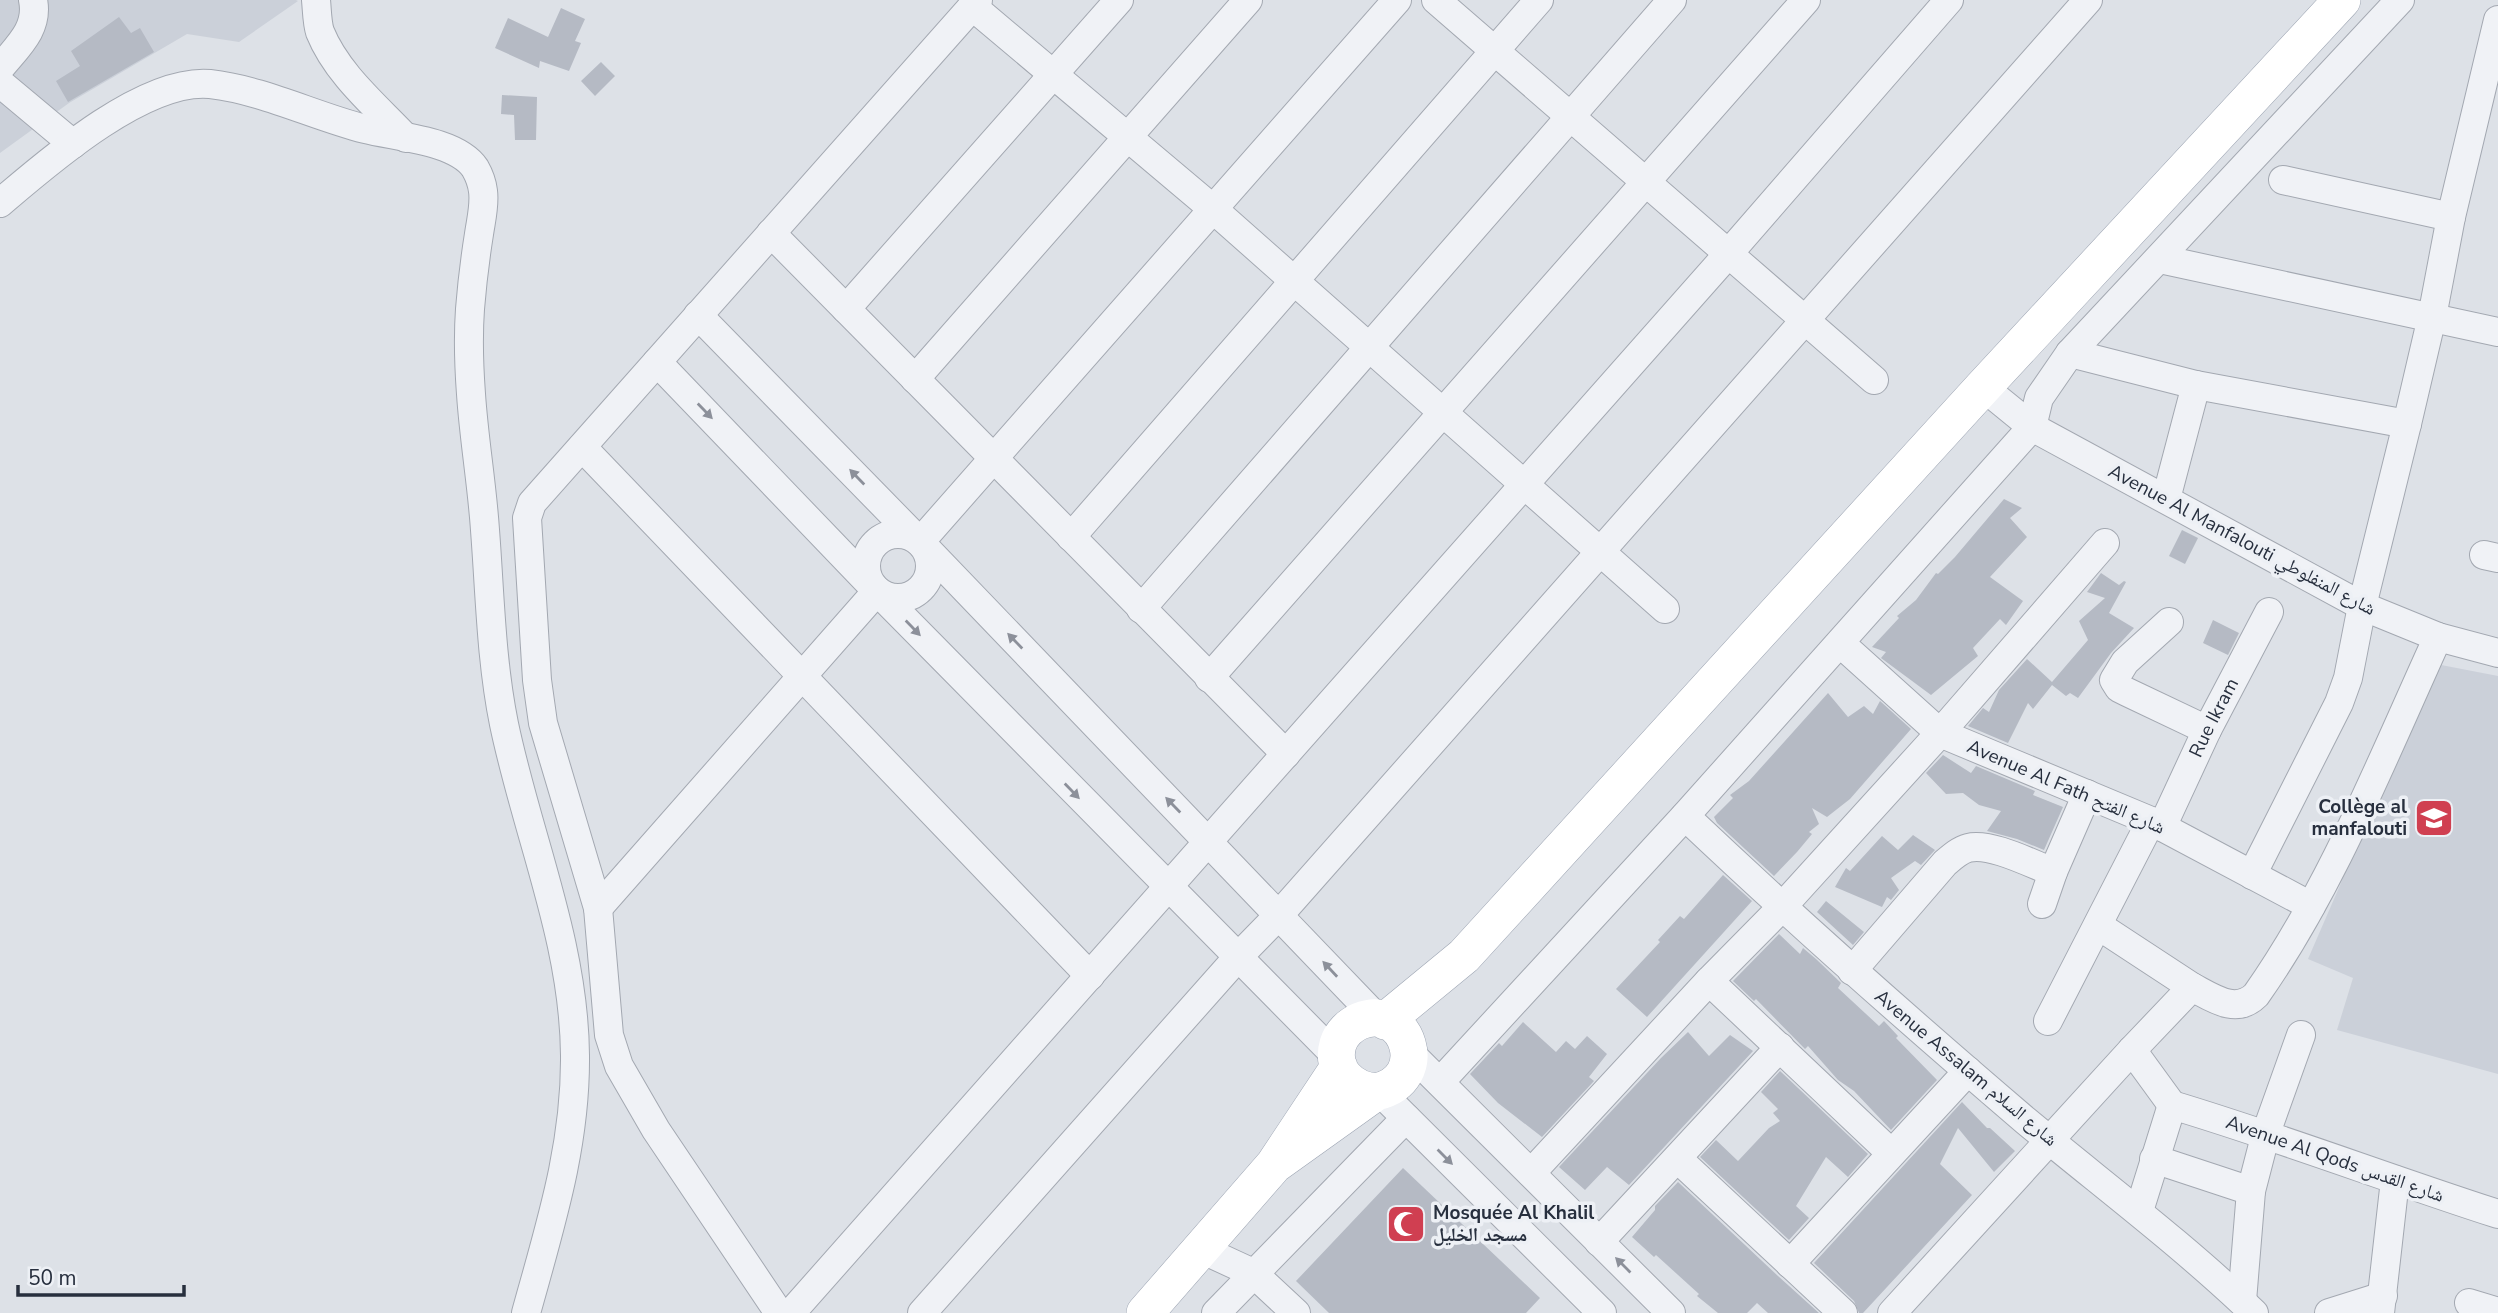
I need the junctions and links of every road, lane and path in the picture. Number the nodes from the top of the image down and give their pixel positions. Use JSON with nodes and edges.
{"nodes":[{"id":1,"x":33,"y":0,"type":"edge"},
{"id":2,"x":316,"y":0,"type":"edge"},
{"id":3,"x":1119,"y":0,"type":"edge"},
{"id":4,"x":1248,"y":0,"type":"edge"},
{"id":5,"x":1397,"y":0,"type":"edge"},
{"id":6,"x":1436,"y":0,"type":"edge"},
{"id":7,"x":1539,"y":0,"type":"edge"},
{"id":8,"x":1672,"y":0,"type":"edge"},
{"id":9,"x":1806,"y":0,"type":"edge"},
{"id":10,"x":1949,"y":0,"type":"edge"},
{"id":11,"x":2088,"y":0,"type":"edge"},
{"id":12,"x":2342,"y":0,"type":"edge"},
{"id":13,"x":2400,"y":0,"type":"edge"},
{"id":14,"x":975,"y":3,"type":"edge"},
{"id":15,"x":2498,"y":20,"type":"edge"},
{"id":16,"x":1495,"y":51,"type":"junction"},
{"id":17,"x":0,"y":68,"type":"edge"},
{"id":18,"x":1053,"y":74,"type":"junction"},
{"id":19,"x":0,"y":83,"type":"edge"},
{"id":20,"x":1570,"y":116,"type":"junction"},
{"id":21,"x":1128,"y":137,"type":"junction"},
{"id":22,"x":406,"y":138,"type":"junction"},
{"id":23,"x":73,"y":144,"type":"junction"},
{"id":24,"x":2283,"y":180,"type":"dead end"},
{"id":25,"x":1646,"y":181,"type":"junction"},
{"id":26,"x":0,"y":203,"type":"edge"},
{"id":27,"x":1213,"y":209,"type":"junction"},
{"id":28,"x":2451,"y":217,"type":"junction"},
{"id":29,"x":771,"y":233,"type":"junction"},
{"id":30,"x":1729,"y":253,"type":"junction"},
{"id":31,"x":2160,"y":259,"type":"junction"},
{"id":32,"x":1294,"y":282,"type":"junction"},
{"id":33,"x":846,"y":309,"type":"junction"},
{"id":34,"x":698,"y":315,"type":"junction"},
{"id":35,"x":2432,"y":317,"type":"junction"},
{"id":36,"x":1805,"y":319,"type":"junction"},
{"id":37,"x":2498,"y":332,"type":"edge"},
{"id":38,"x":1368,"y":348,"type":"junction"},
{"id":39,"x":2070,"y":353,"type":"junction"},
{"id":40,"x":657,"y":362,"type":"junction"},
{"id":41,"x":915,"y":379,"type":"junction"},
{"id":42,"x":1874,"y":380,"type":"dead end"},
{"id":43,"x":2196,"y":385,"type":"junction"},
{"id":44,"x":1983,"y":387,"type":"junction"},
{"id":45,"x":1442,"y":413,"type":"junction"},
{"id":46,"x":2407,"y":424,"type":"junction"},
{"id":47,"x":2032,"y":427,"type":"junction"},
{"id":48,"x":582,"y":447,"type":"junction"},
{"id":49,"x":993,"y":459,"type":"junction"},
{"id":50,"x":1524,"y":486,"type":"junction"},
{"id":51,"x":2165,"y":499,"type":"junction"},
{"id":52,"x":1071,"y":537,"type":"junction"},
{"id":53,"x":920,"y":542,"type":"junction"},
{"id":54,"x":2105,"y":543,"type":"dead end"},
{"id":55,"x":1599,"y":550,"type":"junction"},
{"id":56,"x":877,"y":591,"type":"junction"},
{"id":57,"x":2362,"y":606,"type":"junction"},
{"id":58,"x":1141,"y":609,"type":"junction"},
{"id":59,"x":1665,"y":609,"type":"dead end"},
{"id":60,"x":2269,"y":612,"type":"dead end"},
{"id":61,"x":2169,"y":622,"type":"dead end"},
{"id":62,"x":2438,"y":637,"type":"junction"},
{"id":63,"x":1840,"y":643,"type":"junction"},
{"id":64,"x":2498,"y":653,"type":"edge"},
{"id":65,"x":802,"y":676,"type":"junction"},
{"id":66,"x":1209,"y":678,"type":"junction"},
{"id":67,"x":2207,"y":730,"type":"junction"},
{"id":68,"x":1940,"y":733,"type":"junction"},
{"id":69,"x":1286,"y":754,"type":"junction"},
{"id":70,"x":2087,"y":794,"type":"junction"},
{"id":71,"x":1685,"y":816,"type":"junction"},
{"id":72,"x":2156,"y":824,"type":"junction"},
{"id":73,"x":1209,"y":842,"type":"junction"},
{"id":74,"x":2053,"y":872,"type":"junction"},
{"id":75,"x":2252,"y":875,"type":"junction"},
{"id":76,"x":1168,"y":888,"type":"junction"},
{"id":77,"x":2042,"y":904,"type":"dead end"},
{"id":78,"x":2311,"y":906,"type":"junction"},
{"id":79,"x":1782,"y":907,"type":"junction"},
{"id":80,"x":598,"y":908,"type":"junction"},
{"id":81,"x":1279,"y":915,"type":"junction"},
{"id":82,"x":2099,"y":926,"type":"junction"},
{"id":83,"x":1238,"y":957,"type":"junction"},
{"id":84,"x":1852,"y":971,"type":"junction"},
{"id":85,"x":1090,"y":976,"type":"junction"},
{"id":86,"x":1709,"y":981,"type":"junction"},
{"id":87,"x":2192,"y":987,"type":"junction"},
{"id":88,"x":2048,"y":1021,"type":"dead end"},
{"id":89,"x":1395,"y":1035,"type":"junction"},
{"id":90,"x":2301,"y":1035,"type":"dead end"},
{"id":91,"x":1780,"y":1047,"type":"junction"},
{"id":92,"x":2132,"y":1050,"type":"junction"},
{"id":93,"x":1338,"y":1062,"type":"junction"},
{"id":94,"x":1968,"y":1071,"type":"junction"},
{"id":95,"x":1440,"y":1082,"type":"junction"},
{"id":96,"x":1377,"y":1091,"type":"junction"},
{"id":97,"x":2172,"y":1105,"type":"junction"},
{"id":98,"x":1406,"y":1118,"type":"junction"},
{"id":99,"x":2266,"y":1133,"type":"junction"},
{"id":100,"x":2051,"y":1141,"type":"junction"},
{"id":101,"x":1891,"y":1153,"type":"junction"},
{"id":102,"x":1678,"y":1159,"type":"junction"},
{"id":103,"x":2154,"y":1159,"type":"junction"},
{"id":104,"x":1274,"y":1165,"type":"junction"},
{"id":105,"x":1531,"y":1173,"type":"junction"},
{"id":106,"x":2395,"y":1180,"type":"junction"},
{"id":107,"x":2251,"y":1191,"type":"junction"},
{"id":108,"x":2139,"y":1211,"type":"junction"},
{"id":109,"x":2498,"y":1214,"type":"edge"},
{"id":110,"x":1599,"y":1242,"type":"junction"},
{"id":111,"x":1201,"y":1249,"type":"junction"},
{"id":112,"x":1790,"y":1264,"type":"junction"},
{"id":113,"x":1253,"y":1273,"type":"junction"},
{"id":114,"x":2469,"y":1303,"type":"dead end"},
{"id":115,"x":2381,"y":1304,"type":"edge"},
{"id":116,"x":1909,"y":1307,"type":"edge"},
{"id":117,"x":2248,"y":1307,"type":"edge"},
{"id":118,"x":2498,"y":1311,"type":"edge"},
{"id":119,"x":526,"y":1313,"type":"edge"},
{"id":120,"x":779,"y":1313,"type":"edge"},
{"id":121,"x":791,"y":1313,"type":"edge"},
{"id":122,"x":922,"y":1313,"type":"edge"},
{"id":123,"x":1145,"y":1313,"type":"edge"},
{"id":124,"x":1216,"y":1313,"type":"edge"},
{"id":125,"x":1296,"y":1313,"type":"edge"},
{"id":126,"x":1602,"y":1313,"type":"edge"},
{"id":127,"x":1671,"y":1313,"type":"edge"},
{"id":128,"x":1843,"y":1313,"type":"edge"},
{"id":129,"x":2329,"y":1313,"type":"edge"}],
"edges":[{"from":1,"to":17,"type":"street"},
{"from":2,"to":22,"type":"street"},
{"from":3,"to":18,"type":"street"},
{"from":4,"to":21,"type":"street"},
{"from":5,"to":27,"type":"street"},
{"from":6,"to":16,"type":"street"},
{"from":7,"to":16,"type":"street"},
{"from":8,"to":20,"type":"street"},
{"from":9,"to":25,"type":"street"},
{"from":10,"to":30,"type":"street"},
{"from":11,"to":36,"type":"street"},
{"from":12,"to":44,"type":"main road"},
{"from":13,"to":31,"type":"street"},
{"from":14,"to":18,"type":"street"},
{"from":14,"to":29,"type":"street"},
{"from":15,"to":28,"type":"street"},
{"from":16,"to":20,"type":"street"},
{"from":16,"to":32,"type":"street"},
{"from":18,"to":21,"type":"street"},
{"from":18,"to":33,"type":"street"},
{"from":19,"to":23,"type":"street"},
{"from":20,"to":25,"type":"street"},
{"from":20,"to":38,"type":"street"},
{"from":21,"to":27,"type":"street"},
{"from":21,"to":41,"type":"street"},
{"from":22,"to":23,"type":"street"},
{"from":22,"to":119,"type":"street"},
{"from":23,"to":26,"type":"street"},
{"from":24,"to":28,"type":"street"},
{"from":25,"to":30,"type":"street"},
{"from":25,"to":45,"type":"street"},
{"from":27,"to":32,"type":"street"},
{"from":27,"to":49,"type":"street"},
{"from":28,"to":35,"type":"street"},
{"from":29,"to":33,"type":"street"},
{"from":29,"to":34,"type":"street"},
{"from":30,"to":36,"type":"street"},
{"from":30,"to":50,"type":"street"},
{"from":31,"to":35,"type":"street"},
{"from":31,"to":39,"type":"street"},
{"from":32,"to":38,"type":"street"},
{"from":32,"to":52,"type":"street"},
{"from":33,"to":41,"type":"street"},
{"from":34,"to":40,"type":"street"},
{"from":53,"to":34,"type":"street","one_way":true},
{"from":35,"to":37,"type":"street"},
{"from":35,"to":46,"type":"street"},
{"from":36,"to":42,"type":"street"},
{"from":36,"to":55,"type":"street"},
{"from":38,"to":45,"type":"street"},
{"from":38,"to":58,"type":"street"},
{"from":39,"to":43,"type":"street"},
{"from":39,"to":47,"type":"street"},
{"from":40,"to":48,"type":"street"},
{"from":40,"to":56,"type":"street","one_way":true},
{"from":41,"to":49,"type":"street"},
{"from":43,"to":46,"type":"street"},
{"from":43,"to":51,"type":"street"},
{"from":44,"to":47,"type":"street","name":"Avenue Al Manfalouti شارع المنفلوطي"},
{"from":44,"to":89,"type":"main road"},
{"from":45,"to":50,"type":"street"},
{"from":45,"to":66,"type":"street"},
{"from":46,"to":57,"type":"street"},
{"from":47,"to":51,"type":"street","name":"Avenue Al Manfalouti شارع المنفلوطي"},
{"from":47,"to":63,"type":"street"},
{"from":48,"to":65,"type":"street"},
{"from":48,"to":80,"type":"street"},
{"from":49,"to":52,"type":"street"},
{"from":49,"to":53,"type":"street"},
{"from":50,"to":55,"type":"street"},
{"from":50,"to":69,"type":"street"},
{"from":51,"to":57,"type":"street","name":"Avenue Al Manfalouti شارع المنفلوطي"},
{"from":52,"to":58,"type":"street"},
{"from":53,"to":56,"type":"street"},
{"from":53,"to":56,"type":"street"},
{"from":73,"to":53,"type":"street","one_way":true},
{"from":54,"to":68,"type":"street"},
{"from":55,"to":59,"type":"street"},
{"from":55,"to":81,"type":"street"},
{"from":56,"to":65,"type":"street"},
{"from":56,"to":76,"type":"street","one_way":true},
{"from":57,"to":62,"type":"street","name":"Avenue Al Manfalouti شارع المنفلوطي"},
{"from":57,"to":75,"type":"street"},
{"from":58,"to":66,"type":"street"},
{"from":60,"to":67,"type":"street","name":"Rue Ikram"},
{"from":61,"to":67,"type":"street"},
{"from":62,"to":64,"type":"street","name":"Avenue Al Manfalouti شارع المنفلوطي"},
{"from":62,"to":78,"type":"street"},
{"from":63,"to":68,"type":"street","name":"Avenue Al Fath شارع الفتح"},
{"from":63,"to":71,"type":"street"},
{"from":65,"to":80,"type":"street"},
{"from":65,"to":85,"type":"street"},
{"from":66,"to":69,"type":"street"},
{"from":67,"to":72,"type":"street","name":"Rue Ikram"},
{"from":68,"to":70,"type":"street","name":"Avenue Al Fath شارع الفتح"},
{"from":68,"to":79,"type":"street"},
{"from":69,"to":73,"type":"street"},
{"from":70,"to":72,"type":"street","name":"Avenue Al Fath شارع الفتح"},
{"from":70,"to":74,"type":"street"},
{"from":71,"to":79,"type":"street","name":"Avenue Assalam شارع السلام"},
{"from":71,"to":95,"type":"street"},
{"from":72,"to":75,"type":"street","name":"Avenue Al Fath شارع الفتح"},
{"from":72,"to":82,"type":"street","name":"Rue Ikram"},
{"from":73,"to":76,"type":"street"},
{"from":73,"to":81,"type":"street"},
{"from":74,"to":77,"type":"street"},
{"from":74,"to":84,"type":"street"},
{"from":75,"to":78,"type":"street","name":"Avenue Al Fath شارع الفتح"},
{"from":76,"to":83,"type":"street"},
{"from":76,"to":85,"type":"street"},
{"from":78,"to":87,"type":"street"},
{"from":79,"to":84,"type":"street","name":"Avenue Assalam شارع السلام"},
{"from":79,"to":86,"type":"street"},
{"from":80,"to":120,"type":"street"},
{"from":81,"to":83,"type":"street"},
{"from":89,"to":81,"type":"street","one_way":true},
{"from":82,"to":87,"type":"street"},
{"from":82,"to":88,"type":"street","name":"Rue Ikram"},
{"from":83,"to":93,"type":"street"},
{"from":83,"to":122,"type":"street"},
{"from":84,"to":94,"type":"street","name":"Avenue Assalam شارع السلام"},
{"from":85,"to":121,"type":"street"},
{"from":86,"to":91,"type":"street"},
{"from":86,"to":105,"type":"street"},
{"from":87,"to":92,"type":"street"},
{"from":89,"to":93,"type":"main road"},
{"from":89,"to":95,"type":"street"},
{"from":89,"to":96,"type":"main road"},
{"from":90,"to":99,"type":"street"},
{"from":91,"to":101,"type":"street"},
{"from":91,"to":102,"type":"street"},
{"from":92,"to":97,"type":"street"},
{"from":92,"to":100,"type":"street"},
{"from":93,"to":96,"type":"main road"},
{"from":93,"to":104,"type":"main road"},
{"from":94,"to":100,"type":"street","name":"Avenue Assalam شارع السلام"},
{"from":94,"to":101,"type":"street"},
{"from":95,"to":105,"type":"street"},
{"from":96,"to":98,"type":"street"},
{"from":96,"to":104,"type":"main road"},
{"from":97,"to":99,"type":"street","name":"Avenue Al Qods شارع القدس"},
{"from":97,"to":103,"type":"street"},
{"from":98,"to":113,"type":"street"},
{"from":98,"to":126,"type":"street","one_way":true},
{"from":99,"to":106,"type":"street","name":"Avenue Al Qods شارع القدس"},
{"from":99,"to":107,"type":"street"},
{"from":100,"to":108,"type":"street","name":"Avenue Assalam شارع السلام"},
{"from":100,"to":116,"type":"street"},
{"from":101,"to":112,"type":"street"},
{"from":102,"to":110,"type":"street"},
{"from":102,"to":112,"type":"street"},
{"from":103,"to":107,"type":"street"},
{"from":103,"to":108,"type":"street"},
{"from":104,"to":111,"type":"main road"},
{"from":105,"to":110,"type":"street"},
{"from":106,"to":109,"type":"street","name":"Avenue Al Qods شارع القدس"},
{"from":106,"to":115,"type":"street"},
{"from":107,"to":117,"type":"street"},
{"from":108,"to":117,"type":"street","name":"Avenue Assalam شارع السلام"},
{"from":127,"to":110,"type":"street","one_way":true},
{"from":111,"to":113,"type":"street"},
{"from":111,"to":123,"type":"main road"},
{"from":112,"to":128,"type":"street"},
{"from":113,"to":124,"type":"street"},
{"from":113,"to":125,"type":"street"},
{"from":114,"to":118,"type":"street"},
{"from":115,"to":129,"type":"street"}]}
